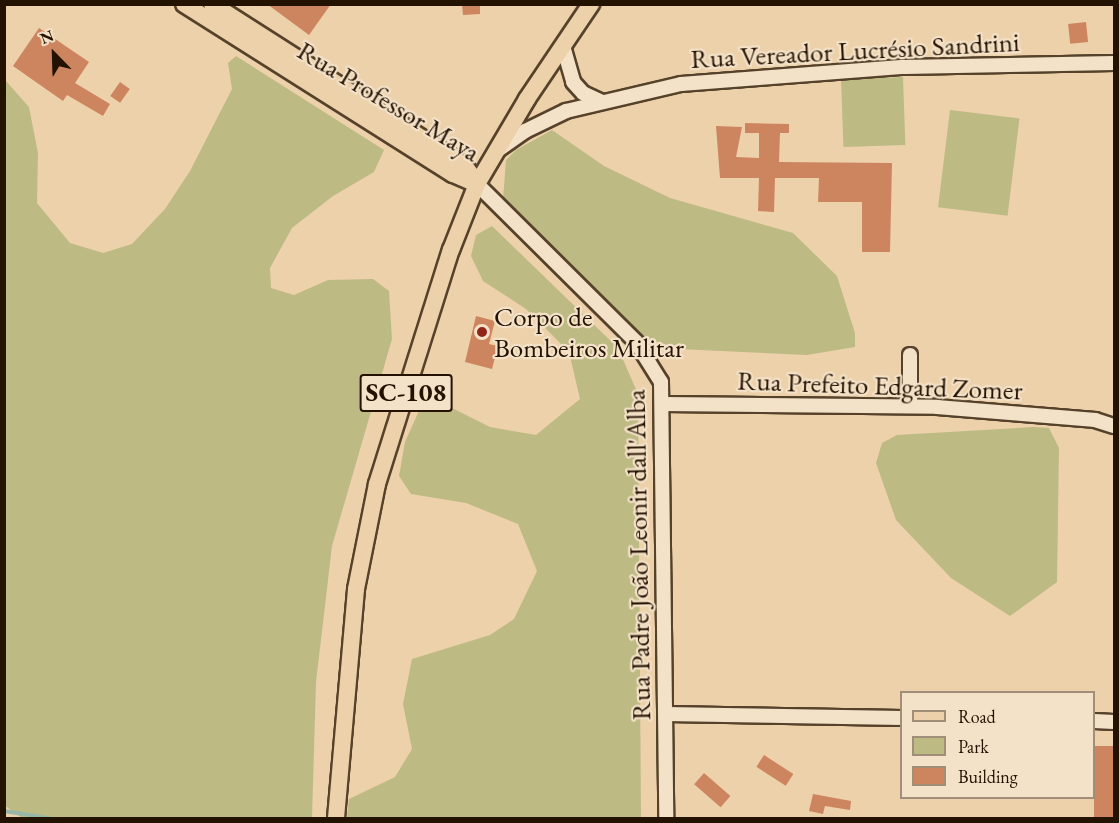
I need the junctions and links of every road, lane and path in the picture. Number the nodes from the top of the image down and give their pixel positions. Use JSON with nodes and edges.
{"nodes":[{"id":1,"x":184,"y":4,"type":"edge"},
{"id":2,"x":591,"y":4,"type":"edge"},
{"id":3,"x":217,"y":10,"type":"edge"},
{"id":4,"x":563,"y":46,"type":"junction"},
{"id":5,"x":1114,"y":63,"type":"edge"},
{"id":6,"x":600,"y":100,"type":"junction"},
{"id":7,"x":494,"y":153,"type":"junction"},
{"id":8,"x":477,"y":184,"type":"junction"},
{"id":9,"x":910,"y":355,"type":"dead end"},
{"id":10,"x":663,"y":404,"type":"junction"},
{"id":11,"x":910,"y":406,"type":"junction"},
{"id":12,"x":1114,"y":414,"type":"edge"},
{"id":13,"x":1095,"y":420,"type":"junction"},
{"id":14,"x":1114,"y":426,"type":"edge"},
{"id":15,"x":666,"y":714,"type":"junction"},
{"id":16,"x":900,"y":718,"type":"edge"},
{"id":17,"x":1095,"y":721,"type":"edge"},
{"id":18,"x":1114,"y":722,"type":"edge"},
{"id":19,"x":336,"y":819,"type":"edge"},
{"id":20,"x":666,"y":819,"type":"edge"}],
"edges":[{"from":1,"to":3,"type":"main road","name":"Rua Professor Maya"},
{"from":2,"to":4,"type":"main road","number":"SC-108"},
{"from":3,"to":8,"type":"main road","name":"Rua Professor Maya"},
{"from":4,"to":6,"type":"street"},
{"from":4,"to":7,"type":"main road","number":"SC-108"},
{"from":5,"to":6,"type":"street","name":"Rua Vereador Lucrésio Sandrini"},
{"from":6,"to":7,"type":"street","name":"Rua Vereador Lucrésio Sandrini"},
{"from":7,"to":8,"type":"main road","number":"SC-108"},
{"from":8,"to":10,"type":"street","name":"Rua Padre João Leonir dall'Alba"},
{"from":8,"to":19,"type":"main road","number":"SC-108"},
{"from":9,"to":11,"type":"street"},
{"from":10,"to":11,"type":"street","name":"Rua Prefeito Edgard Zomer"},
{"from":10,"to":15,"type":"street","name":"Rua Padre João Leonir dall'Alba"},
{"from":11,"to":13,"type":"street","name":"Rua Prefeito Edgard Zomer"},
{"from":12,"to":13,"type":"street","name":"Rua Prefeito Edgard Zomer"},
{"from":13,"to":14,"type":"street","name":"Rua Prefeito Edgard Zomer"},
{"from":15,"to":16,"type":"street"},
{"from":15,"to":20,"type":"street","name":"Rua Padre João Leonir dall'Alba"},
{"from":17,"to":18,"type":"street"}]}
